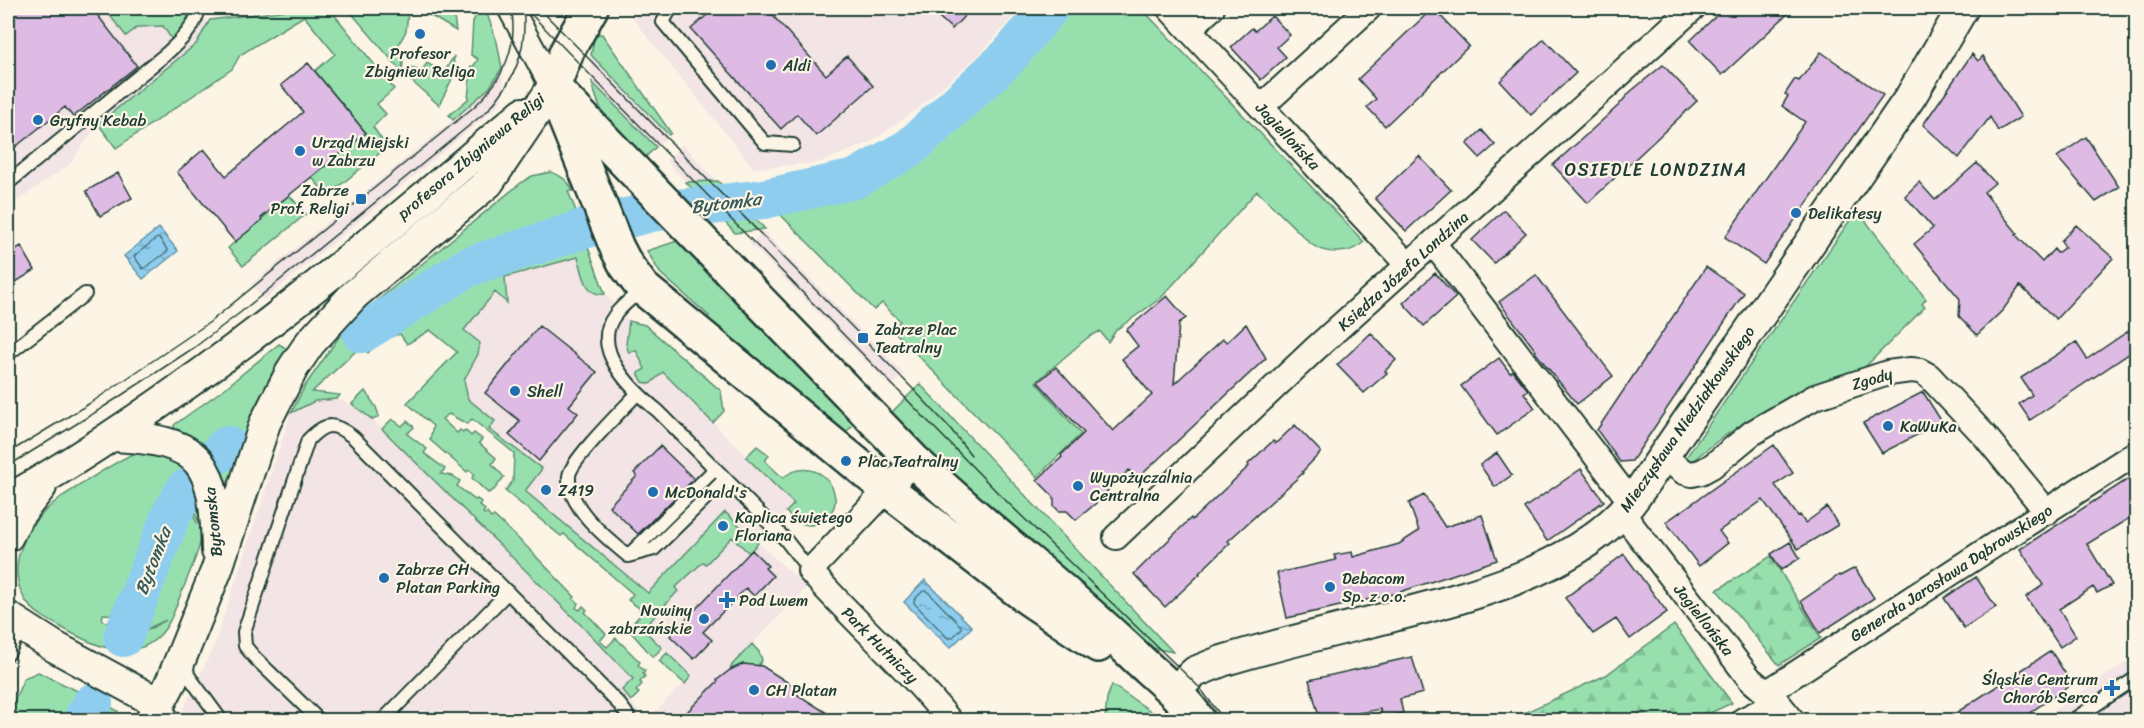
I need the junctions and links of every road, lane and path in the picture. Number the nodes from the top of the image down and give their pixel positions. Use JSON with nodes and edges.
{"nodes":[{"id":1,"x":199,"y":8,"type":"edge"},
{"id":2,"x":510,"y":8,"type":"edge"},
{"id":3,"x":591,"y":8,"type":"edge"},
{"id":4,"x":671,"y":8,"type":"edge"},
{"id":5,"x":1169,"y":8,"type":"edge"},
{"id":6,"x":1212,"y":8,"type":"edge"},
{"id":7,"x":1369,"y":8,"type":"edge"},
{"id":8,"x":1693,"y":8,"type":"edge"},
{"id":9,"x":1963,"y":8,"type":"edge"},
{"id":10,"x":1189,"y":29,"type":"junction"},
{"id":11,"x":553,"y":87,"type":"junction"},
{"id":12,"x":1261,"y":107,"type":"junction"},
{"id":13,"x":794,"y":145,"type":"dead end"},
{"id":14,"x":8,"y":183,"type":"edge"},
{"id":15,"x":1434,"y":244,"type":"junction"},
{"id":16,"x":1408,"y":265,"type":"junction"},
{"id":17,"x":643,"y":288,"type":"junction"},
{"id":18,"x":85,"y":294,"type":"dead end"},
{"id":19,"x":8,"y":354,"type":"edge"},
{"id":20,"x":637,"y":394,"type":"junction"},
{"id":21,"x":113,"y":435,"type":"junction"},
{"id":22,"x":2136,"y":453,"type":"edge"},
{"id":23,"x":1663,"y":457,"type":"junction"},
{"id":24,"x":914,"y":461,"type":"junction"},
{"id":25,"x":715,"y":468,"type":"junction"},
{"id":26,"x":51,"y":475,"type":"junction"},
{"id":27,"x":725,"y":478,"type":"junction"},
{"id":28,"x":887,"y":489,"type":"junction"},
{"id":29,"x":8,"y":495,"type":"edge"},
{"id":30,"x":8,"y":500,"type":"edge"},
{"id":31,"x":1627,"y":507,"type":"junction"},
{"id":32,"x":2047,"y":512,"type":"junction"},
{"id":33,"x":8,"y":536,"type":"edge"},
{"id":34,"x":1116,"y":537,"type":"dead end"},
{"id":35,"x":628,"y":556,"type":"junction"},
{"id":36,"x":217,"y":569,"type":"junction"},
{"id":37,"x":810,"y":571,"type":"junction"},
{"id":38,"x":508,"y":592,"type":"junction"},
{"id":39,"x":12,"y":616,"type":"edge"},
{"id":40,"x":186,"y":645,"type":"junction"},
{"id":41,"x":8,"y":654,"type":"edge"},
{"id":42,"x":2136,"y":681,"type":"edge"},
{"id":43,"x":1173,"y":692,"type":"junction"},
{"id":44,"x":1779,"y":705,"type":"edge"},
{"id":45,"x":162,"y":715,"type":"edge"},
{"id":46,"x":946,"y":719,"type":"edge"},
{"id":47,"x":221,"y":720,"type":"edge"},
{"id":48,"x":319,"y":720,"type":"edge"},
{"id":49,"x":383,"y":720,"type":"edge"},
{"id":50,"x":629,"y":720,"type":"edge"},
{"id":51,"x":1198,"y":720,"type":"edge"},
{"id":52,"x":1743,"y":720,"type":"edge"},
{"id":53,"x":2073,"y":720,"type":"edge"}],
"edges":[{"from":1,"to":14,"type":"lane"},
{"from":2,"to":11,"type":"street"},
{"from":3,"to":11,"type":"main road"},
{"from":4,"to":13,"type":"lane"},
{"from":5,"to":10,"type":"street","name":"Jagiellońska"},
{"from":6,"to":10,"type":"street"},
{"from":7,"to":12,"type":"street"},
{"from":8,"to":15,"type":"street","name":"Księdza Józefa Londzina"},
{"from":9,"to":23,"type":"street","name":"Mieczysława Niedziałkowskiego"},
{"from":10,"to":12,"type":"street","name":"Jagiellońska"},
{"from":11,"to":17,"type":"main road"},
{"from":11,"to":21,"type":"street","name":"profesora Zbigniewa Religi"},
{"from":11,"to":24,"type":"main road"},
{"from":11,"to":36,"type":"street","name":"profesora Zbigniewa Religi"},
{"from":12,"to":16,"type":"street","name":"Jagiellońska"},
{"from":15,"to":16,"type":"street","name":"Księdza Józefa Londzina"},
{"from":15,"to":31,"type":"street","name":"Jagiellońska"},
{"from":16,"to":34,"type":"street","name":"Księdza Józefa Londzina"},
{"from":17,"to":20,"type":"lane"},
{"from":17,"to":28,"type":"main road"},
{"from":18,"to":19,"type":"lane"},
{"from":20,"to":25,"type":"lane"},
{"from":20,"to":35,"type":"lane"},
{"from":21,"to":26,"type":"street"},
{"from":21,"to":36,"type":"street","name":"Bytomska"},
{"from":22,"to":32,"type":"street","name":"Generała Jarosława Dąbrowskiego"},
{"from":23,"to":31,"type":"street","name":"Mieczysława Niedziałkowskiego"},
{"from":23,"to":32,"type":"street","name":"Zgody"},
{"from":24,"to":28,"type":"street"},
{"from":24,"to":43,"type":"main road"},
{"from":25,"to":27,"type":"lane"},
{"from":25,"to":35,"type":"lane"},
{"from":26,"to":29,"type":"street"},
{"from":26,"to":30,"type":"street"},
{"from":26,"to":33,"type":"street"},
{"from":27,"to":35,"type":"lane"},
{"from":27,"to":37,"type":"lane"},
{"from":28,"to":37,"type":"street"},
{"from":28,"to":43,"type":"main road"},
{"from":31,"to":43,"type":"street","name":"Mieczysława Niedziałkowskiego"},
{"from":31,"to":44,"type":"street","name":"Jagiellońska"},
{"from":32,"to":44,"type":"street","name":"Generała Jarosława Dąbrowskiego"},
{"from":36,"to":40,"type":"street","name":"Bytomska"},
{"from":37,"to":46,"type":"street","name":"Park Hutniczy"},
{"from":38,"to":48,"type":"lane"},
{"from":38,"to":49,"type":"lane"},
{"from":38,"to":50,"type":"lane"},
{"from":39,"to":41,"type":"lane"},
{"from":39,"to":45,"type":"street","name":"Bytomska"},
{"from":40,"to":45,"type":"street","name":"Bytomska"},
{"from":40,"to":47,"type":"lane"},
{"from":42,"to":53,"type":"lane"},
{"from":43,"to":51,"type":"main road"},
{"from":44,"to":52,"type":"street","name":"Generała Jarosława Dąbrowskiego"}]}
